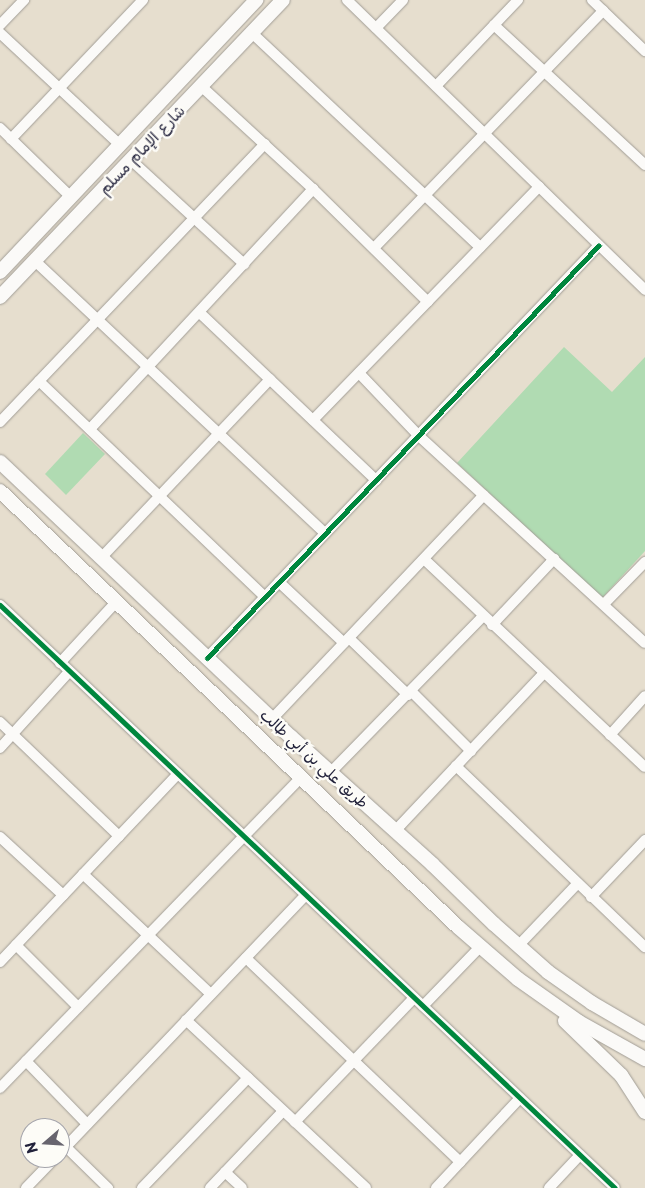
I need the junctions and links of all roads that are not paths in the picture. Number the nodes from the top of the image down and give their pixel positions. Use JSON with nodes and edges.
{"nodes":[{"id":1,"x":24,"y":0,"type":"edge"},
{"id":2,"x":142,"y":0,"type":"edge"},
{"id":3,"x":256,"y":0,"type":"edge"},
{"id":4,"x":283,"y":0,"type":"edge"},
{"id":5,"x":347,"y":0,"type":"edge"},
{"id":6,"x":403,"y":0,"type":"edge"},
{"id":7,"x":518,"y":0,"type":"edge"},
{"id":8,"x":592,"y":0,"type":"edge"},
{"id":9,"x":603,"y":11,"type":"junction"},
{"id":10,"x":0,"y":25,"type":"edge"},
{"id":11,"x":494,"y":25,"type":"junction"},
{"id":12,"x":376,"y":28,"type":"junction"},
{"id":13,"x":0,"y":33,"type":"edge"},
{"id":14,"x":252,"y":33,"type":"junction"},
{"id":15,"x":645,"y":51,"type":"edge"},
{"id":16,"x":546,"y":71,"type":"junction"},
{"id":17,"x":201,"y":86,"type":"junction"},
{"id":18,"x":436,"y":86,"type":"junction"},
{"id":19,"x":60,"y":88,"type":"junction"},
{"id":20,"x":0,"y":128,"type":"edge"},
{"id":21,"x":485,"y":133,"type":"junction"},
{"id":22,"x":11,"y":139,"type":"junction"},
{"id":23,"x":265,"y":144,"type":"junction"},
{"id":24,"x":120,"y":145,"type":"junction"},
{"id":25,"x":131,"y":160,"type":"junction"},
{"id":26,"x":645,"y":165,"type":"edge"},
{"id":27,"x":539,"y":187,"type":"junction"},
{"id":28,"x":313,"y":188,"type":"junction"},
{"id":29,"x":70,"y":196,"type":"junction"},
{"id":30,"x":425,"y":196,"type":"junction"},
{"id":31,"x":194,"y":219,"type":"junction"},
{"id":32,"x":599,"y":245,"type":"junction"},
{"id":33,"x":480,"y":247,"type":"junction"},
{"id":34,"x":374,"y":248,"type":"junction"},
{"id":35,"x":35,"y":261,"type":"junction"},
{"id":36,"x":244,"y":264,"type":"junction"},
{"id":37,"x":0,"y":272,"type":"edge"},
{"id":38,"x":645,"y":290,"type":"edge"},
{"id":39,"x":0,"y":297,"type":"edge"},
{"id":40,"x":428,"y":302,"type":"junction"},
{"id":41,"x":200,"y":313,"type":"junction"},
{"id":42,"x":97,"y":320,"type":"junction"},
{"id":43,"x":148,"y":367,"type":"junction"},
{"id":44,"x":359,"y":373,"type":"junction"},
{"id":45,"x":270,"y":379,"type":"junction"},
{"id":46,"x":39,"y":381,"type":"junction"},
{"id":47,"x":313,"y":420,"type":"junction"},
{"id":48,"x":0,"y":422,"type":"edge"},
{"id":49,"x":90,"y":429,"type":"junction"},
{"id":50,"x":218,"y":432,"type":"junction"},
{"id":51,"x":418,"y":436,"type":"junction"},
{"id":52,"x":0,"y":462,"type":"edge"},
{"id":53,"x":376,"y":480,"type":"junction"},
{"id":54,"x":0,"y":491,"type":"edge"},
{"id":55,"x":484,"y":495,"type":"junction"},
{"id":56,"x":160,"y":496,"type":"junction"},
{"id":57,"x":325,"y":533,"type":"junction"},
{"id":58,"x":101,"y":558,"type":"junction"},
{"id":59,"x":424,"y":558,"type":"junction"},
{"id":60,"x":554,"y":559,"type":"junction"},
{"id":61,"x":645,"y":562,"type":"edge"},
{"id":62,"x":279,"y":582,"type":"junction"},
{"id":63,"x":265,"y":597,"type":"junction"},
{"id":64,"x":116,"y":602,"type":"junction"},
{"id":65,"x":604,"y":604,"type":"junction"},
{"id":66,"x":0,"y":606,"type":"edge"},
{"id":67,"x":483,"y":616,"type":"junction"},
{"id":68,"x":492,"y":624,"type":"junction"},
{"id":69,"x":347,"y":641,"type":"junction"},
{"id":70,"x":645,"y":643,"type":"edge"},
{"id":71,"x":207,"y":658,"type":"junction"},
{"id":72,"x":60,"y":663,"type":"junction"},
{"id":73,"x":69,"y":672,"type":"junction"},
{"id":74,"x":544,"y":673,"type":"junction"},
{"id":75,"x":409,"y":693,"type":"junction"},
{"id":76,"x":645,"y":696,"type":"edge"},
{"id":77,"x":272,"y":720,"type":"junction"},
{"id":78,"x":0,"y":722,"type":"edge"},
{"id":79,"x":13,"y":735,"type":"junction"},
{"id":80,"x":610,"y":735,"type":"junction"},
{"id":81,"x":0,"y":748,"type":"edge"},
{"id":82,"x":471,"y":751,"type":"junction"},
{"id":83,"x":456,"y":766,"type":"junction"},
{"id":84,"x":645,"y":767,"type":"edge"},
{"id":85,"x":330,"y":773,"type":"junction"},
{"id":86,"x":178,"y":774,"type":"junction"},
{"id":87,"x":300,"y":777,"type":"junction"},
{"id":88,"x":395,"y":832,"type":"junction"},
{"id":89,"x":119,"y":836,"type":"junction"},
{"id":90,"x":243,"y":836,"type":"junction"},
{"id":91,"x":645,"y":840,"type":"edge"},
{"id":92,"x":2,"y":844,"type":"edge"},
{"id":93,"x":83,"y":874,"type":"junction"},
{"id":94,"x":577,"y":884,"type":"junction"},
{"id":95,"x":63,"y":895,"type":"junction"},
{"id":96,"x":306,"y":895,"type":"junction"},
{"id":97,"x":591,"y":897,"type":"junction"},
{"id":98,"x":148,"y":935,"type":"junction"},
{"id":99,"x":16,"y":945,"type":"junction"},
{"id":100,"x":480,"y":946,"type":"junction"},
{"id":101,"x":518,"y":946,"type":"junction"},
{"id":102,"x":645,"y":947,"type":"edge"},
{"id":103,"x":246,"y":958,"type":"junction"},
{"id":104,"x":0,"y":962,"type":"edge"},
{"id":105,"x":211,"y":994,"type":"junction"},
{"id":106,"x":538,"y":994,"type":"junction"},
{"id":107,"x":414,"y":998,"type":"junction"},
{"id":108,"x":423,"y":1006,"type":"junction"},
{"id":109,"x":78,"y":1007,"type":"junction"},
{"id":110,"x":186,"y":1020,"type":"junction"},
{"id":111,"x":645,"y":1034,"type":"edge"},
{"id":112,"x":645,"y":1059,"type":"edge"},
{"id":113,"x":26,"y":1061,"type":"junction"},
{"id":114,"x":354,"y":1061,"type":"junction"},
{"id":115,"x":248,"y":1078,"type":"junction"},
{"id":116,"x":0,"y":1088,"type":"edge"},
{"id":117,"x":520,"y":1098,"type":"junction"},
{"id":118,"x":283,"y":1111,"type":"junction"},
{"id":119,"x":645,"y":1112,"type":"edge"},
{"id":120,"x":295,"y":1122,"type":"junction"},
{"id":121,"x":87,"y":1124,"type":"junction"},
{"id":122,"x":70,"y":1142,"type":"edge"},
{"id":123,"x":580,"y":1155,"type":"junction"},
{"id":124,"x":70,"y":1156,"type":"edge"},
{"id":125,"x":460,"y":1162,"type":"junction"},
{"id":126,"x":45,"y":1168,"type":"edge"},
{"id":127,"x":225,"y":1172,"type":"junction"},
{"id":128,"x":26,"y":1188,"type":"edge"},
{"id":129,"x":108,"y":1188,"type":"edge"},
{"id":130,"x":142,"y":1188,"type":"edge"},
{"id":131,"x":210,"y":1188,"type":"edge"},
{"id":132,"x":242,"y":1188,"type":"edge"},
{"id":133,"x":366,"y":1188,"type":"edge"},
{"id":134,"x":436,"y":1188,"type":"edge"},
{"id":135,"x":550,"y":1188,"type":"edge"},
{"id":136,"x":615,"y":1188,"type":"edge"}],
"edges":[{"from":1,"to":10,"type":"street"},
{"from":2,"to":19,"type":"street"},
{"from":3,"to":24,"type":"main road","name":"شارع الإمام مسلم"},
{"from":4,"to":14,"type":"main road","name":"شارع الإمام مسلم"},
{"from":5,"to":12,"type":"street"},
{"from":6,"to":12,"type":"street"},
{"from":7,"to":11,"type":"street"},
{"from":8,"to":9,"type":"street"},
{"from":9,"to":15,"type":"street"},
{"from":9,"to":16,"type":"street"},
{"from":11,"to":16,"type":"street"},
{"from":11,"to":18,"type":"street"},
{"from":12,"to":18,"type":"street"},
{"from":13,"to":19,"type":"street"},
{"from":14,"to":17,"type":"main road","name":"شارع الإمام مسلم"},
{"from":14,"to":30,"type":"street"},
{"from":16,"to":21,"type":"street"},
{"from":16,"to":26,"type":"street"},
{"from":17,"to":23,"type":"street"},
{"from":17,"to":25,"type":"main road","name":"شارع الإمام مسلم"},
{"from":18,"to":21,"type":"street"},
{"from":19,"to":22,"type":"street"},
{"from":19,"to":24,"type":"street"},
{"from":20,"to":22,"type":"street"},
{"from":21,"to":27,"type":"street"},
{"from":21,"to":30,"type":"street"},
{"from":22,"to":29,"type":"street"},
{"from":23,"to":28,"type":"street"},
{"from":23,"to":31,"type":"street"},
{"from":24,"to":29,"type":"main road","name":"شارع الإمام مسلم"},
{"from":25,"to":31,"type":"street"},
{"from":25,"to":35,"type":"main road","name":"شارع الإمام مسلم"},
{"from":27,"to":32,"type":"street"},
{"from":27,"to":33,"type":"street"},
{"from":28,"to":34,"type":"street"},
{"from":28,"to":36,"type":"street"},
{"from":29,"to":37,"type":"main road","name":"شارع الإمام مسلم"},
{"from":30,"to":33,"type":"street"},
{"from":30,"to":34,"type":"street"},
{"from":31,"to":36,"type":"street"},
{"from":31,"to":42,"type":"street"},
{"from":32,"to":38,"type":"street"},
{"from":32,"to":51,"type":"street"},
{"from":33,"to":40,"type":"street"},
{"from":34,"to":40,"type":"street"},
{"from":35,"to":39,"type":"main road","name":"شارع الإمام مسلم"},
{"from":35,"to":42,"type":"street"},
{"from":36,"to":41,"type":"street"},
{"from":40,"to":44,"type":"street"},
{"from":41,"to":43,"type":"street"},
{"from":41,"to":45,"type":"street"},
{"from":42,"to":43,"type":"street"},
{"from":42,"to":46,"type":"street"},
{"from":43,"to":49,"type":"street"},
{"from":43,"to":50,"type":"street"},
{"from":44,"to":47,"type":"street"},
{"from":44,"to":51,"type":"street"},
{"from":45,"to":47,"type":"street"},
{"from":45,"to":50,"type":"street"},
{"from":46,"to":48,"type":"street"},
{"from":46,"to":49,"type":"street"},
{"from":47,"to":53,"type":"street"},
{"from":49,"to":56,"type":"street"},
{"from":50,"to":56,"type":"street"},
{"from":50,"to":57,"type":"street"},
{"from":51,"to":53,"type":"street"},
{"from":51,"to":55,"type":"street"},
{"from":52,"to":58,"type":"main road","name":"طريق علي بن أبي طالب"},
{"from":53,"to":57,"type":"street"},
{"from":54,"to":64,"type":"main road","name":"طريق علي بن أبي طالب"},
{"from":55,"to":59,"type":"street"},
{"from":55,"to":60,"type":"street"},
{"from":56,"to":58,"type":"street"},
{"from":56,"to":63,"type":"street"},
{"from":57,"to":62,"type":"street"},
{"from":58,"to":71,"type":"main road","name":"طريق علي بن أبي طالب"},
{"from":59,"to":67,"type":"street"},
{"from":59,"to":69,"type":"street"},
{"from":60,"to":65,"type":"street"},
{"from":60,"to":68,"type":"street"},
{"from":61,"to":65,"type":"street"},
{"from":62,"to":63,"type":"street"},
{"from":62,"to":69,"type":"street"},
{"from":63,"to":71,"type":"street"},
{"from":64,"to":72,"type":"street"},
{"from":64,"to":87,"type":"main road","name":"طريق علي بن أبي طالب"},
{"from":65,"to":70,"type":"street"},
{"from":66,"to":72,"type":"street"},
{"from":67,"to":68,"type":"street"},
{"from":67,"to":75,"type":"street"},
{"from":68,"to":74,"type":"street"},
{"from":69,"to":75,"type":"street"},
{"from":69,"to":77,"type":"street"},
{"from":71,"to":77,"type":"main road","name":"طريق علي بن أبي طالب"},
{"from":72,"to":73,"type":"street"},
{"from":73,"to":79,"type":"street"},
{"from":73,"to":86,"type":"street"},
{"from":74,"to":80,"type":"street"},
{"from":74,"to":82,"type":"street"},
{"from":75,"to":82,"type":"street"},
{"from":75,"to":85,"type":"street"},
{"from":76,"to":80,"type":"street"},
{"from":77,"to":85,"type":"main road","name":"طريق علي بن أبي طالب"},
{"from":78,"to":79,"type":"street"},
{"from":79,"to":81,"type":"street"},
{"from":79,"to":89,"type":"street"},
{"from":80,"to":84,"type":"street"},
{"from":82,"to":83,"type":"street"},
{"from":83,"to":88,"type":"street"},
{"from":83,"to":94,"type":"street"},
{"from":85,"to":88,"type":"main road","name":"طريق علي بن أبي طالب"},
{"from":86,"to":89,"type":"street"},
{"from":86,"to":90,"type":"street"},
{"from":87,"to":90,"type":"street"},
{"from":87,"to":100,"type":"main road","name":"طريق علي بن أبي طالب"},
{"from":88,"to":101,"type":"main road","name":"طريق علي بن أبي طالب"},
{"from":89,"to":93,"type":"street"},
{"from":90,"to":96,"type":"street"},
{"from":90,"to":98,"type":"street"},
{"from":91,"to":97,"type":"street"},
{"from":92,"to":95,"type":"street"},
{"from":93,"to":95,"type":"street"},
{"from":93,"to":98,"type":"street"},
{"from":94,"to":97,"type":"street"},
{"from":94,"to":101,"type":"street"},
{"from":95,"to":99,"type":"street"},
{"from":96,"to":103,"type":"street"},
{"from":96,"to":107,"type":"street"},
{"from":97,"to":102,"type":"street"},
{"from":98,"to":105,"type":"street"},
{"from":98,"to":109,"type":"street"},
{"from":99,"to":104,"type":"street"},
{"from":99,"to":109,"type":"street"},
{"from":100,"to":106,"type":"main road","name":"طريق علي بن أبي طالب"},
{"from":100,"to":108,"type":"street"},
{"from":101,"to":111,"type":"main road","name":"طريق علي بن أبي طالب"},
{"from":103,"to":105,"type":"street"},
{"from":103,"to":114,"type":"street"},
{"from":105,"to":110,"type":"street"},
{"from":106,"to":112,"type":"main road","name":"طريق علي بن أبي طالب"},
{"from":106,"to":119,"type":"main road"},
{"from":107,"to":108,"type":"street"},
{"from":107,"to":114,"type":"street"},
{"from":108,"to":117,"type":"street"},
{"from":109,"to":113,"type":"street"},
{"from":110,"to":115,"type":"street"},
{"from":110,"to":121,"type":"street"},
{"from":113,"to":116,"type":"street"},
{"from":113,"to":121,"type":"street"},
{"from":114,"to":120,"type":"street"},
{"from":114,"to":125,"type":"street"},
{"from":115,"to":118,"type":"street"},
{"from":115,"to":130,"type":"street"},
{"from":117,"to":123,"type":"street"},
{"from":117,"to":125,"type":"street"},
{"from":118,"to":120,"type":"street"},
{"from":118,"to":127,"type":"street"},
{"from":120,"to":133,"type":"street"},
{"from":121,"to":122,"type":"street"},
{"from":123,"to":135,"type":"street"},
{"from":123,"to":136,"type":"street"},
{"from":124,"to":129,"type":"street"},
{"from":125,"to":134,"type":"street"},
{"from":126,"to":128,"type":"street"},
{"from":127,"to":131,"type":"street"},
{"from":127,"to":132,"type":"street"}]}
